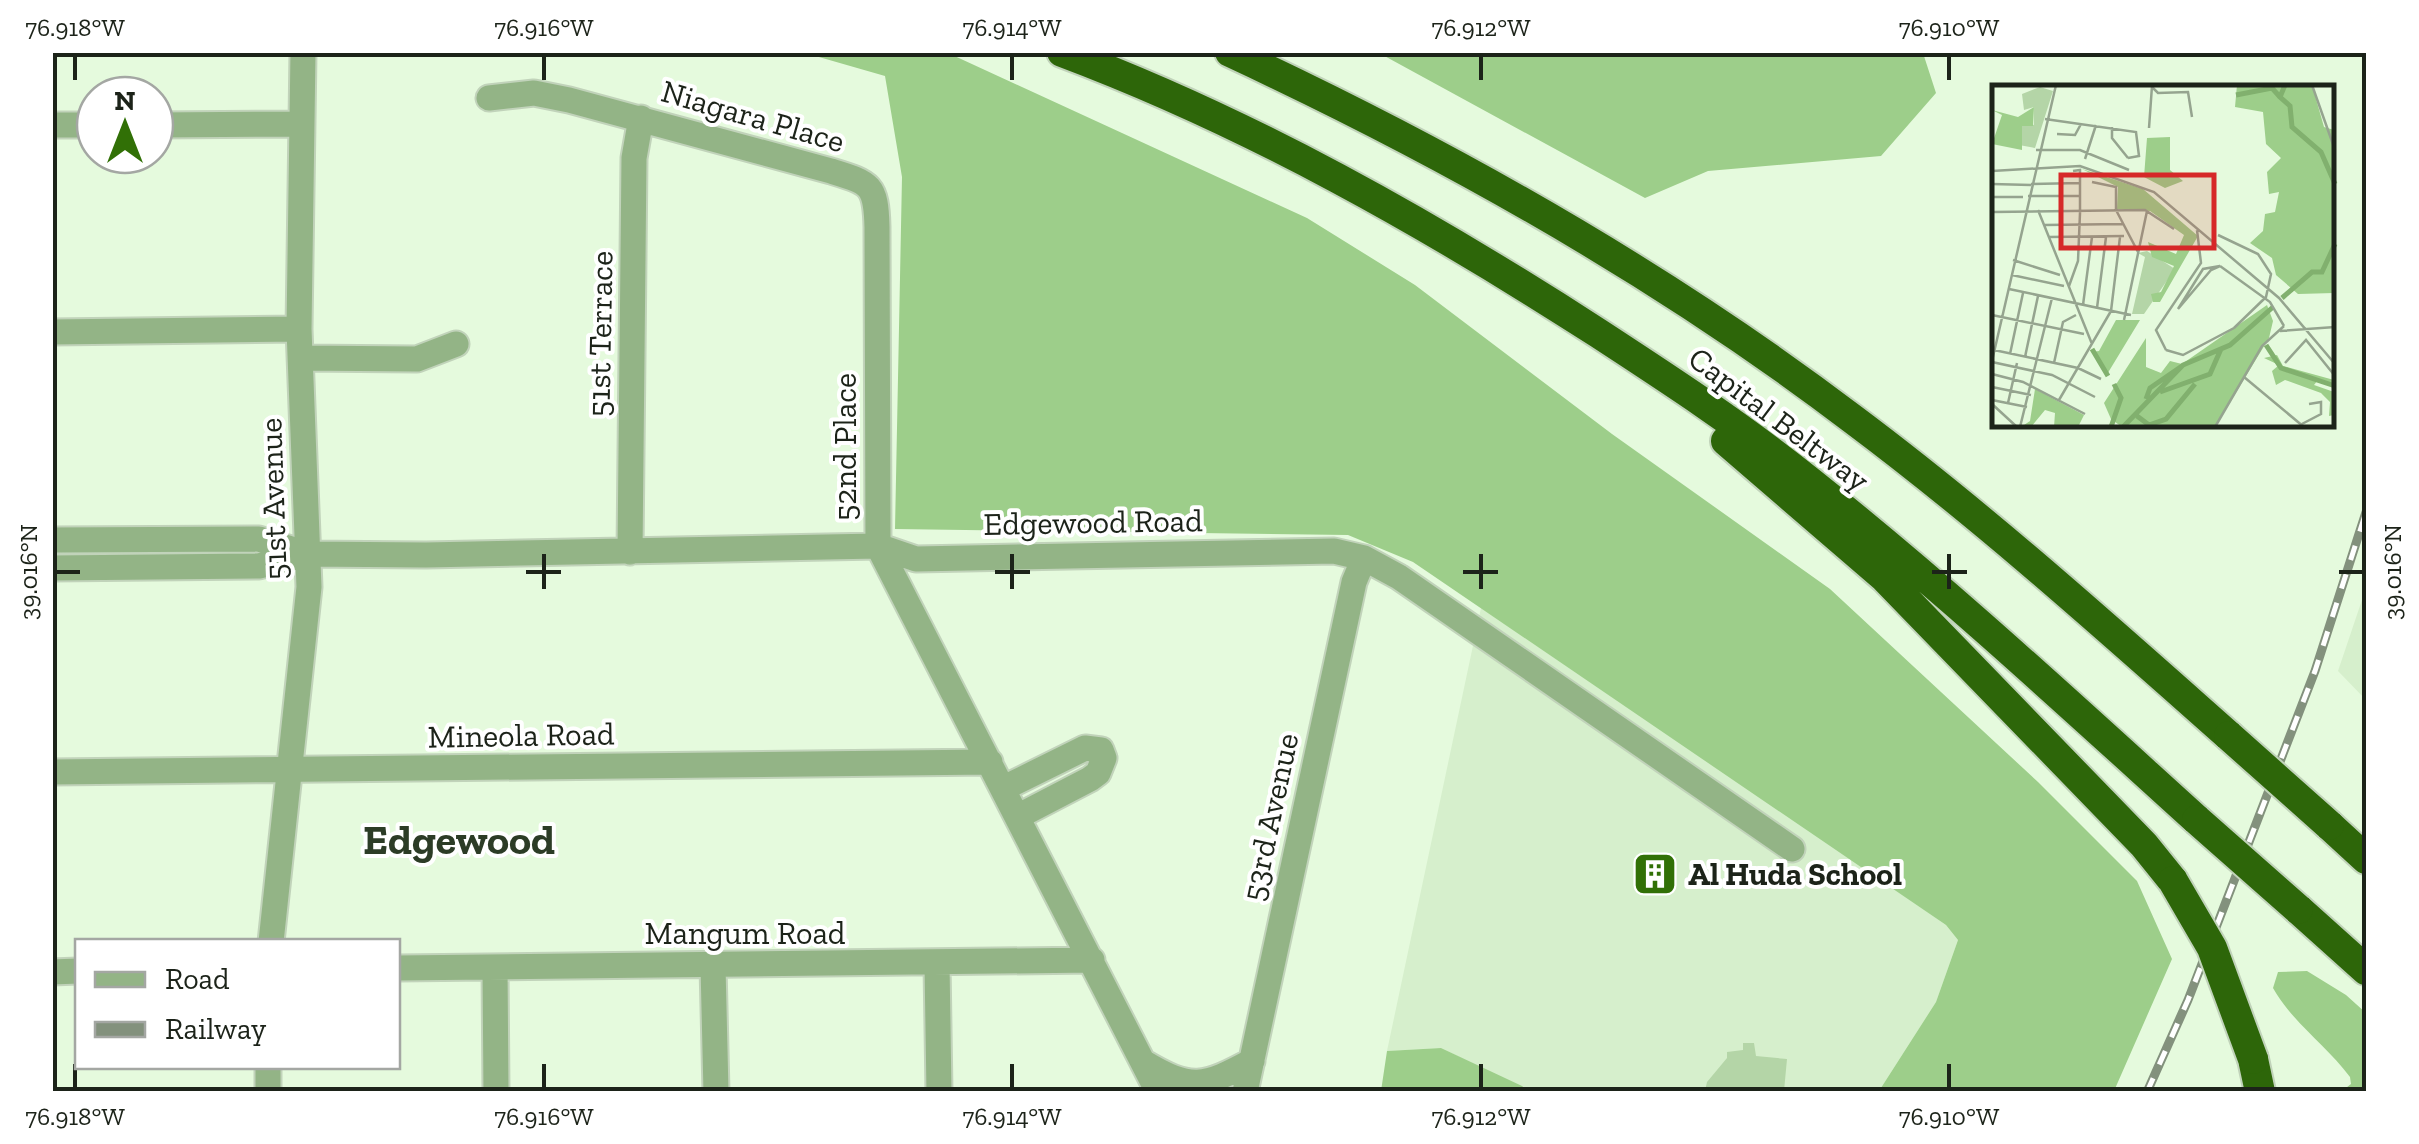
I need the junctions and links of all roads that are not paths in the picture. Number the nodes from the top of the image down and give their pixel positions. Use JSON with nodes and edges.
{"nodes":[{"id":1,"x":303,"y":52,"type":"edge"},
{"id":2,"x":1062,"y":52,"type":"edge"},
{"id":3,"x":1230,"y":52,"type":"edge"},
{"id":4,"x":490,"y":98,"type":"dead end"},
{"id":5,"x":640,"y":118,"type":"junction"},
{"id":6,"x":175,"y":124,"type":"edge"},
{"id":7,"x":300,"y":124,"type":"junction"},
{"id":8,"x":875,"y":195,"type":"joint"},
{"id":9,"x":1555,"y":306,"type":"junction"},
{"id":10,"x":299,"y":329,"type":"junction"},
{"id":11,"x":52,"y":332,"type":"edge"},
{"id":12,"x":456,"y":344,"type":"dead end"},
{"id":13,"x":301,"y":358,"type":"junction"},
{"id":14,"x":52,"y":540,"type":"edge"},
{"id":15,"x":878,"y":546,"type":"junction"},
{"id":16,"x":630,"y":552,"type":"junction"},
{"id":17,"x":307,"y":554,"type":"junction"},
{"id":18,"x":1364,"y":558,"type":"junction"},
{"id":19,"x":52,"y":568,"type":"edge"},
{"id":20,"x":990,"y":762,"type":"junction"},
{"id":21,"x":290,"y":770,"type":"junction"},
{"id":22,"x":52,"y":772,"type":"edge"},
{"id":23,"x":1004,"y":788,"type":"junction"},
{"id":24,"x":1019,"y":816,"type":"junction"},
{"id":25,"x":1792,"y":849,"type":"dead end"},
{"id":26,"x":2366,"y":856,"type":"edge"},
{"id":27,"x":271,"y":939,"type":"edge"},
{"id":28,"x":1092,"y":960,"type":"junction"},
{"id":29,"x":937,"y":964,"type":"junction"},
{"id":30,"x":714,"y":966,"type":"junction"},
{"id":31,"x":400,"y":968,"type":"edge"},
{"id":32,"x":495,"y":968,"type":"junction"},
{"id":33,"x":2366,"y":970,"type":"edge"},
{"id":34,"x":1252,"y":1061,"type":"junction"},
{"id":35,"x":1142,"y":1062,"type":"junction"},
{"id":36,"x":496,"y":1092,"type":"edge"},
{"id":37,"x":716,"y":1092,"type":"edge"},
{"id":38,"x":939,"y":1092,"type":"edge"},
{"id":39,"x":1158,"y":1092,"type":"edge"},
{"id":40,"x":1245,"y":1092,"type":"edge"},
{"id":41,"x":2260,"y":1092,"type":"edge"}],
"edges":[{"from":1,"to":7,"type":"street","name":"51st Avenue"},
{"from":2,"to":9,"type":"highway","name":"Capital Beltway"},
{"from":3,"to":26,"type":"highway","name":"Capital Beltway","bridge":true},
{"from":4,"to":5,"type":"street","name":"Niagara Place"},
{"from":5,"to":8,"type":"street","name":"Niagara Place"},
{"from":5,"to":16,"type":"street","name":"51st Terrace"},
{"from":6,"to":7,"type":"street"},
{"from":7,"to":10,"type":"street","name":"51st Avenue"},
{"from":8,"to":15,"type":"street","name":"52nd Place"},
{"from":9,"to":33,"type":"highway","name":"Capital Beltway","bridge":true},
{"from":9,"to":41,"type":"highway","bridge":true},
{"from":10,"to":11,"type":"street"},
{"from":10,"to":13,"type":"street","name":"51st Avenue"},
{"from":12,"to":13,"type":"street"},
{"from":13,"to":17,"type":"street","name":"51st Avenue"},
{"from":14,"to":17,"type":"street","name":"Edgewood Road"},
{"from":15,"to":16,"type":"street","name":"Edgewood Road"},
{"from":15,"to":18,"type":"street","name":"Edgewood Road"},
{"from":15,"to":20,"type":"street","name":"52nd Place"},
{"from":16,"to":17,"type":"street","name":"Edgewood Road"},
{"from":17,"to":19,"type":"street","name":"Edgewood Road"},
{"from":17,"to":21,"type":"street","name":"51st Avenue"},
{"from":18,"to":25,"type":"street","name":"Edgewood Road"},
{"from":18,"to":34,"type":"street","name":"53rd Avenue"},
{"from":20,"to":21,"type":"street","name":"Mineola Road"},
{"from":20,"to":23,"type":"street","name":"52nd Place"},
{"from":21,"to":22,"type":"street","name":"Mineola Road"},
{"from":21,"to":27,"type":"street","name":"51st Avenue"},
{"from":23,"to":24,"type":"street","name":"52nd Place"},
{"from":23,"to":24,"type":"street"},
{"from":24,"to":28,"type":"street","name":"52nd Place"},
{"from":28,"to":29,"type":"street","name":"Mangum Road"},
{"from":28,"to":35,"type":"street","name":"52nd Place"},
{"from":29,"to":30,"type":"street","name":"Mangum Road"},
{"from":29,"to":38,"type":"street"},
{"from":30,"to":32,"type":"street","name":"Mangum Road"},
{"from":30,"to":37,"type":"street"},
{"from":31,"to":32,"type":"street","name":"Mangum Road"},
{"from":32,"to":36,"type":"street"},
{"from":34,"to":35,"type":"street"},
{"from":34,"to":40,"type":"street","name":"53rd Avenue"},
{"from":35,"to":39,"type":"street","name":"52nd Place"}]}
